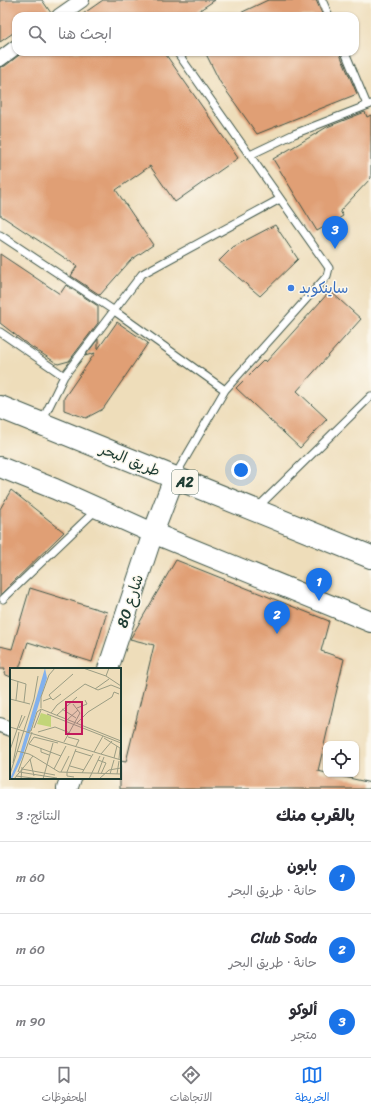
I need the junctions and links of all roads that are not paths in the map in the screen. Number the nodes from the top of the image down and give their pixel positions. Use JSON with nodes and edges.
{"nodes":[{"id":1,"x":82,"y":0,"type":"edge"},
{"id":2,"x":322,"y":0,"type":"edge"},
{"id":3,"x":65,"y":12,"type":"edge"},
{"id":4,"x":327,"y":12,"type":"edge"},
{"id":5,"x":12,"y":50,"type":"edge"},
{"id":6,"x":180,"y":56,"type":"edge"},
{"id":7,"x":347,"y":56,"type":"edge"},
{"id":8,"x":0,"y":59,"type":"edge"},
{"id":9,"x":369,"y":105,"type":"edge"},
{"id":10,"x":250,"y":155,"type":"junction"},
{"id":11,"x":280,"y":199,"type":"junction"},
{"id":12,"x":0,"y":235,"type":"edge"},
{"id":13,"x":113,"y":310,"type":"junction"},
{"id":14,"x":0,"y":332,"type":"edge"},
{"id":15,"x":64,"y":376,"type":"junction"},
{"id":16,"x":225,"y":390,"type":"junction"},
{"id":17,"x":371,"y":396,"type":"edge"},
{"id":18,"x":0,"y":407,"type":"edge"},
{"id":19,"x":41,"y":423,"type":"junction"},
{"id":20,"x":0,"y":467,"type":"edge"},
{"id":21,"x":174,"y":478,"type":"junction"},
{"id":22,"x":98,"y":508,"type":"junction"},
{"id":23,"x":255,"y":510,"type":"junction"},
{"id":24,"x":153,"y":533,"type":"junction"},
{"id":25,"x":371,"y":557,"type":"edge"},
{"id":26,"x":3,"y":599,"type":"dead end"},
{"id":27,"x":371,"y":622,"type":"edge"},
{"id":28,"x":108,"y":668,"type":"edge"},
{"id":29,"x":0,"y":725,"type":"edge"},
{"id":30,"x":10,"y":729,"type":"edge"},
{"id":31,"x":71,"y":779,"type":"edge"},
{"id":32,"x":67,"y":789,"type":"edge"}],
"edges":[{"from":1,"to":3,"type":"street"},
{"from":2,"to":4,"type":"lane"},
{"from":5,"to":8,"type":"street"},
{"from":6,"to":10,"type":"lane"},
{"from":7,"to":9,"type":"lane"},
{"from":9,"to":10,"type":"lane"},
{"from":10,"to":11,"type":"lane"},
{"from":11,"to":13,"type":"lane"},
{"from":11,"to":16,"type":"lane"},
{"from":12,"to":13,"type":"lane"},
{"from":13,"to":15,"type":"lane"},
{"from":13,"to":16,"type":"lane"},
{"from":14,"to":15,"type":"lane"},
{"from":15,"to":19,"type":"lane"},
{"from":16,"to":21,"type":"lane"},
{"from":17,"to":23,"type":"lane"},
{"from":18,"to":19,"type":"highway","name":"طريق البحر","number":"A2"},
{"from":19,"to":21,"type":"highway","name":"طريق البحر","number":"A2"},
{"from":20,"to":22,"type":"street"},
{"from":21,"to":23,"type":"highway","name":"طريق البحر","number":"A2"},
{"from":21,"to":24,"type":"street","name":"شارع 80"},
{"from":22,"to":24,"type":"street"},
{"from":22,"to":26,"type":"lane"},
{"from":23,"to":25,"type":"highway","name":"طريق البحر","number":"A2"},
{"from":24,"to":27,"type":"street"},
{"from":24,"to":28,"type":"street","name":"شارع 80"},
{"from":29,"to":30,"type":"street"},
{"from":31,"to":32,"type":"street"}]}
